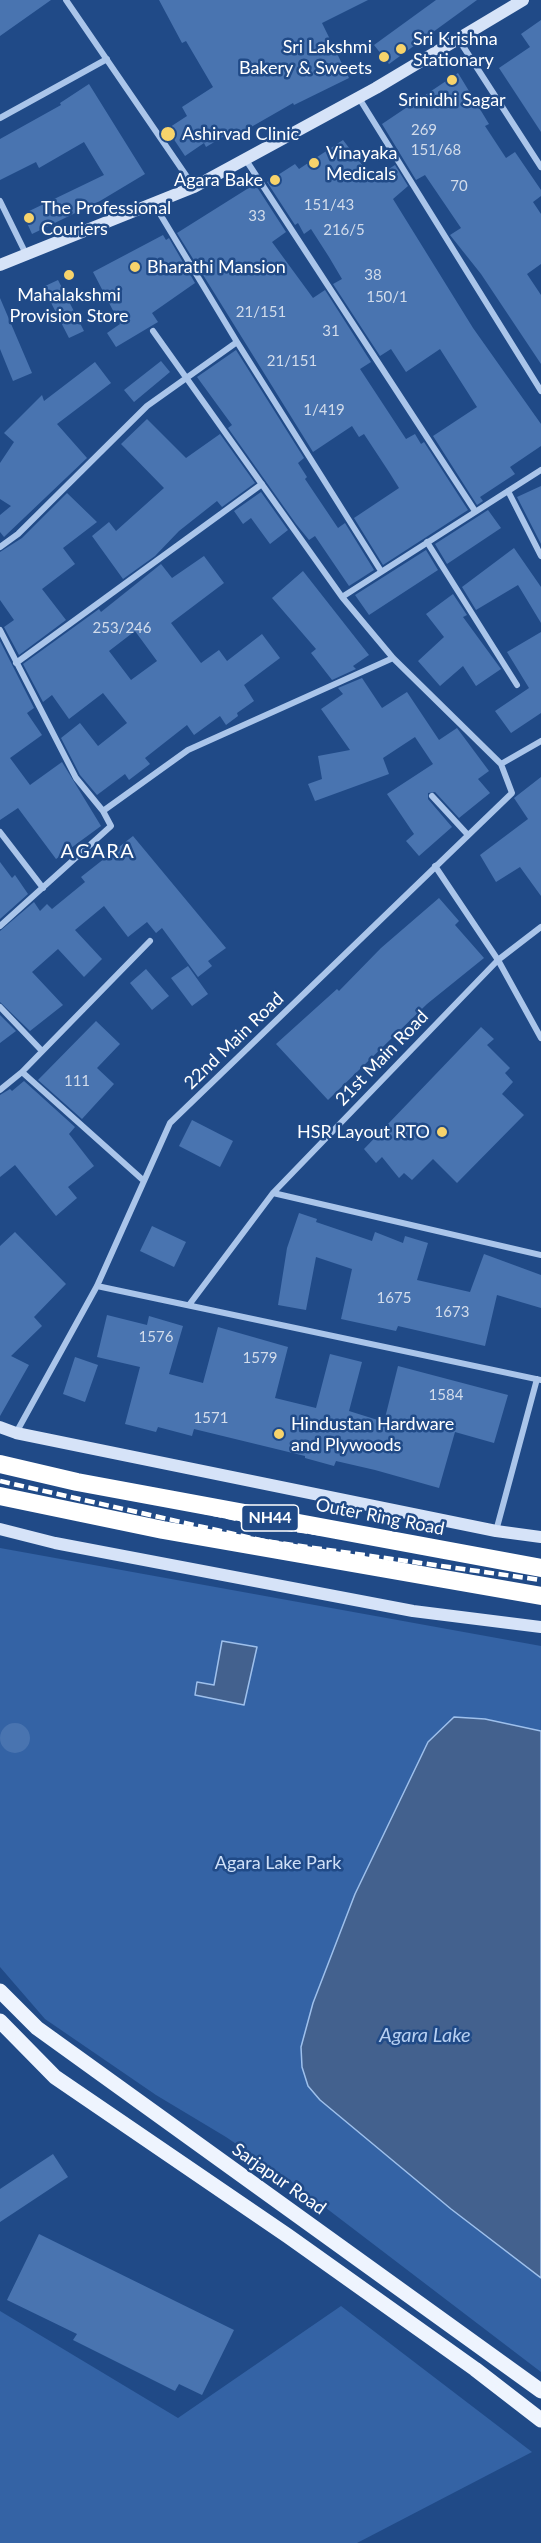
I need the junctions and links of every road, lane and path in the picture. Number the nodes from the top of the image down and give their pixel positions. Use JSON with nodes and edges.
{"nodes":[{"id":1,"x":66,"y":0,"type":"edge"},
{"id":2,"x":523,"y":0,"type":"edge"},
{"id":3,"x":459,"y":40,"type":"junction"},
{"id":4,"x":107,"y":59,"type":"junction"},
{"id":5,"x":358,"y":98,"type":"junction"},
{"id":6,"x":0,"y":118,"type":"edge"},
{"id":7,"x":246,"y":160,"type":"junction"},
{"id":8,"x":541,"y":167,"type":"edge"},
{"id":9,"x":194,"y":187,"type":"junction"},
{"id":10,"x":0,"y":201,"type":"edge"},
{"id":11,"x":154,"y":204,"type":"junction"},
{"id":12,"x":27,"y":255,"type":"junction"},
{"id":13,"x":0,"y":265,"type":"edge"},
{"id":14,"x":153,"y":331,"type":"dead end"},
{"id":15,"x":237,"y":342,"type":"junction"},
{"id":16,"x":187,"y":378,"type":"junction"},
{"id":17,"x":541,"y":391,"type":"edge"},
{"id":18,"x":541,"y":470,"type":"edge"},
{"id":19,"x":262,"y":484,"type":"junction"},
{"id":20,"x":508,"y":491,"type":"junction"},
{"id":21,"x":475,"y":511,"type":"junction"},
{"id":22,"x":427,"y":542,"type":"junction"},
{"id":23,"x":0,"y":547,"type":"edge"},
{"id":24,"x":541,"y":556,"type":"edge"},
{"id":25,"x":381,"y":571,"type":"junction"},
{"id":26,"x":342,"y":597,"type":"junction"},
{"id":27,"x":0,"y":630,"type":"edge"},
{"id":28,"x":393,"y":658,"type":"junction"},
{"id":29,"x":16,"y":663,"type":"junction"},
{"id":30,"x":516,"y":685,"type":"dead end"},
{"id":31,"x":541,"y":741,"type":"edge"},
{"id":32,"x":501,"y":764,"type":"junction"},
{"id":33,"x":432,"y":796,"type":"dead end"},
{"id":34,"x":103,"y":812,"type":"junction"},
{"id":35,"x":0,"y":832,"type":"edge"},
{"id":36,"x":468,"y":835,"type":"junction"},
{"id":37,"x":435,"y":866,"type":"junction"},
{"id":38,"x":43,"y":888,"type":"junction"},
{"id":39,"x":0,"y":926,"type":"edge"},
{"id":40,"x":541,"y":927,"type":"edge"},
{"id":41,"x":150,"y":941,"type":"dead end"},
{"id":42,"x":498,"y":960,"type":"junction"},
{"id":43,"x":0,"y":1007,"type":"edge"},
{"id":44,"x":541,"y":1038,"type":"edge"},
{"id":45,"x":42,"y":1051,"type":"junction"},
{"id":46,"x":22,"y":1072,"type":"junction"},
{"id":47,"x":0,"y":1090,"type":"edge"},
{"id":48,"x":144,"y":1182,"type":"junction"},
{"id":49,"x":273,"y":1192,"type":"junction"},
{"id":50,"x":541,"y":1255,"type":"edge"},
{"id":51,"x":97,"y":1286,"type":"junction"},
{"id":52,"x":189,"y":1305,"type":"junction"},
{"id":53,"x":539,"y":1379,"type":"edge"},
{"id":54,"x":0,"y":1427,"type":"edge"},
{"id":55,"x":16,"y":1433,"type":"junction"},
{"id":56,"x":0,"y":1464,"type":"edge"},
{"id":57,"x":0,"y":1496,"type":"edge"},
{"id":58,"x":0,"y":1529,"type":"edge"},
{"id":59,"x":496,"y":1531,"type":"junction"},
{"id":60,"x":541,"y":1537,"type":"edge"},
{"id":61,"x":541,"y":1568,"type":"edge"},
{"id":62,"x":541,"y":1596,"type":"edge"},
{"id":63,"x":541,"y":1627,"type":"edge"},
{"id":64,"x":0,"y":1991,"type":"edge"},
{"id":65,"x":0,"y":2021,"type":"edge"},
{"id":66,"x":541,"y":2391,"type":"edge"},
{"id":67,"x":541,"y":2420,"type":"edge"}],
"edges":[{"from":1,"to":4,"type":"street"},
{"from":2,"to":3,"type":"street"},
{"from":3,"to":5,"type":"street"},
{"from":3,"to":8,"type":"street"},
{"from":4,"to":6,"type":"street"},
{"from":4,"to":9,"type":"street"},
{"from":5,"to":7,"type":"street"},
{"from":5,"to":17,"type":"street"},
{"from":7,"to":9,"type":"street"},
{"from":7,"to":21,"type":"street"},
{"from":9,"to":11,"type":"street"},
{"from":10,"to":12,"type":"street"},
{"from":11,"to":12,"type":"street"},
{"from":11,"to":15,"type":"street"},
{"from":12,"to":13,"type":"street"},
{"from":14,"to":16,"type":"street"},
{"from":15,"to":16,"type":"street"},
{"from":15,"to":25,"type":"street"},
{"from":16,"to":19,"type":"street"},
{"from":16,"to":23,"type":"street"},
{"from":18,"to":20,"type":"street"},
{"from":19,"to":26,"type":"street"},
{"from":19,"to":29,"type":"street"},
{"from":20,"to":21,"type":"street"},
{"from":20,"to":24,"type":"street"},
{"from":21,"to":22,"type":"street"},
{"from":22,"to":25,"type":"street"},
{"from":22,"to":30,"type":"street"},
{"from":25,"to":26,"type":"street"},
{"from":26,"to":28,"type":"street"},
{"from":27,"to":29,"type":"street"},
{"from":28,"to":32,"type":"street"},
{"from":28,"to":34,"type":"street"},
{"from":29,"to":34,"type":"street"},
{"from":31,"to":32,"type":"street"},
{"from":32,"to":36,"type":"street","name":"22nd Main Road"},
{"from":33,"to":36,"type":"street"},
{"from":34,"to":38,"type":"street"},
{"from":35,"to":38,"type":"street"},
{"from":36,"to":37,"type":"street","name":"22nd Main Road"},
{"from":37,"to":42,"type":"street"},
{"from":37,"to":48,"type":"street","name":"22nd Main Road"},
{"from":38,"to":39,"type":"street"},
{"from":40,"to":42,"type":"street","name":"21st Main Road"},
{"from":41,"to":45,"type":"street"},
{"from":42,"to":44,"type":"street"},
{"from":42,"to":49,"type":"street","name":"21st Main Road"},
{"from":43,"to":45,"type":"street"},
{"from":45,"to":46,"type":"street"},
{"from":46,"to":47,"type":"street"},
{"from":46,"to":48,"type":"street"},
{"from":48,"to":51,"type":"street","name":"22nd Main Road"},
{"from":49,"to":50,"type":"street"},
{"from":49,"to":52,"type":"street","name":"21st Main Road"},
{"from":51,"to":52,"type":"street"},
{"from":51,"to":55,"type":"street","name":"22nd Main Road"},
{"from":52,"to":53,"type":"street"},
{"from":53,"to":59,"type":"street"},
{"from":54,"to":55,"type":"street"},
{"from":55,"to":59,"type":"street"},
{"from":56,"to":61,"type":"highway","name":"Outer Ring Road","number":"NH44"},
{"from":57,"to":62,"type":"highway","number":"NH44"},
{"from":58,"to":63,"type":"street"},
{"from":59,"to":60,"type":"street"},
{"from":64,"to":66,"type":"main road","name":"Sarjapur Road"},
{"from":65,"to":67,"type":"main road"}]}
